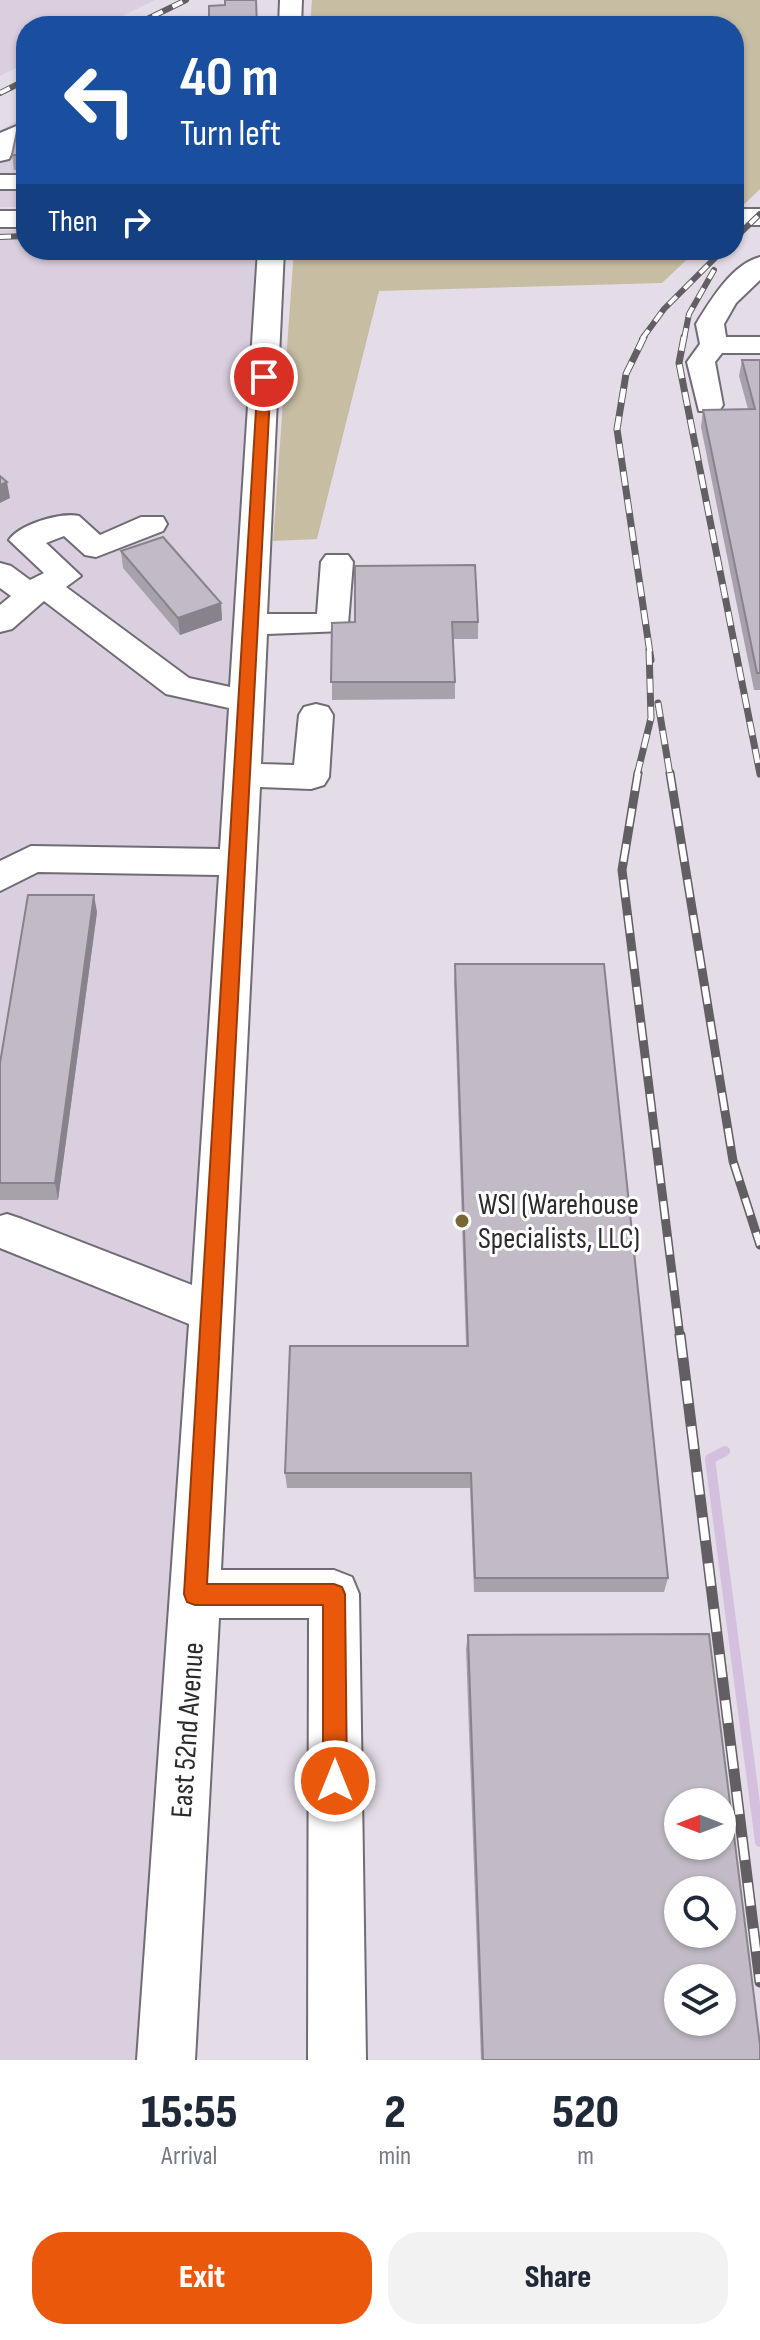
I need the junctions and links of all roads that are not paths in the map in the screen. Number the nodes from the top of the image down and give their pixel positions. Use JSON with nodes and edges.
{"nodes":[{"id":1,"x":16,"y":134,"type":"edge"},
{"id":2,"x":0,"y":154,"type":"edge"},
{"id":3,"x":269,"y":260,"type":"edge"},
{"id":4,"x":758,"y":276,"type":"edge"},
{"id":5,"x":760,"y":319,"type":"edge"},
{"id":6,"x":714,"y":332,"type":"junction"},
{"id":7,"x":760,"y":345,"type":"edge"},
{"id":8,"x":709,"y":405,"type":"dead end"},
{"id":9,"x":152,"y":524,"type":"dead end"},
{"id":10,"x":337,"y":562,"type":"dead end"},
{"id":11,"x":0,"y":573,"type":"edge"},
{"id":12,"x":37,"y":590,"type":"junction"},
{"id":13,"x":0,"y":622,"type":"edge"},
{"id":14,"x":251,"y":624,"type":"junction"},
{"id":15,"x":247,"y":701,"type":"junction"},
{"id":16,"x":316,"y":715,"type":"dead end"},
{"id":17,"x":243,"y":775,"type":"junction"},
{"id":18,"x":238,"y":862,"type":"junction"},
{"id":19,"x":0,"y":878,"type":"edge"},
{"id":20,"x":7,"y":1232,"type":"dead end"},
{"id":21,"x":213,"y":1313,"type":"junction"},
{"id":22,"x":195,"y":1594,"type":"junction"},
{"id":23,"x":166,"y":2060,"type":"edge"},
{"id":24,"x":337,"y":2060,"type":"edge"}],
"edges":[{"from":1,"to":2,"type":"street"},
{"from":3,"to":14,"type":"street","name":"East 52nd Avenue"},
{"from":4,"to":6,"type":"street"},
{"from":5,"to":6,"type":"street"},
{"from":6,"to":7,"type":"street"},
{"from":6,"to":8,"type":"street"},
{"from":9,"to":12,"type":"street"},
{"from":10,"to":14,"type":"street"},
{"from":11,"to":12,"type":"street"},
{"from":12,"to":13,"type":"street"},
{"from":12,"to":15,"type":"street"},
{"from":14,"to":15,"type":"street","name":"East 52nd Avenue"},
{"from":15,"to":17,"type":"street","name":"East 52nd Avenue"},
{"from":16,"to":17,"type":"street"},
{"from":17,"to":18,"type":"street","name":"East 52nd Avenue"},
{"from":18,"to":19,"type":"street"},
{"from":18,"to":21,"type":"street","name":"East 52nd Avenue"},
{"from":20,"to":21,"type":"street"},
{"from":21,"to":22,"type":"street","name":"East 52nd Avenue"},
{"from":22,"to":23,"type":"street","name":"East 52nd Avenue"},
{"from":22,"to":24,"type":"street"}]}
